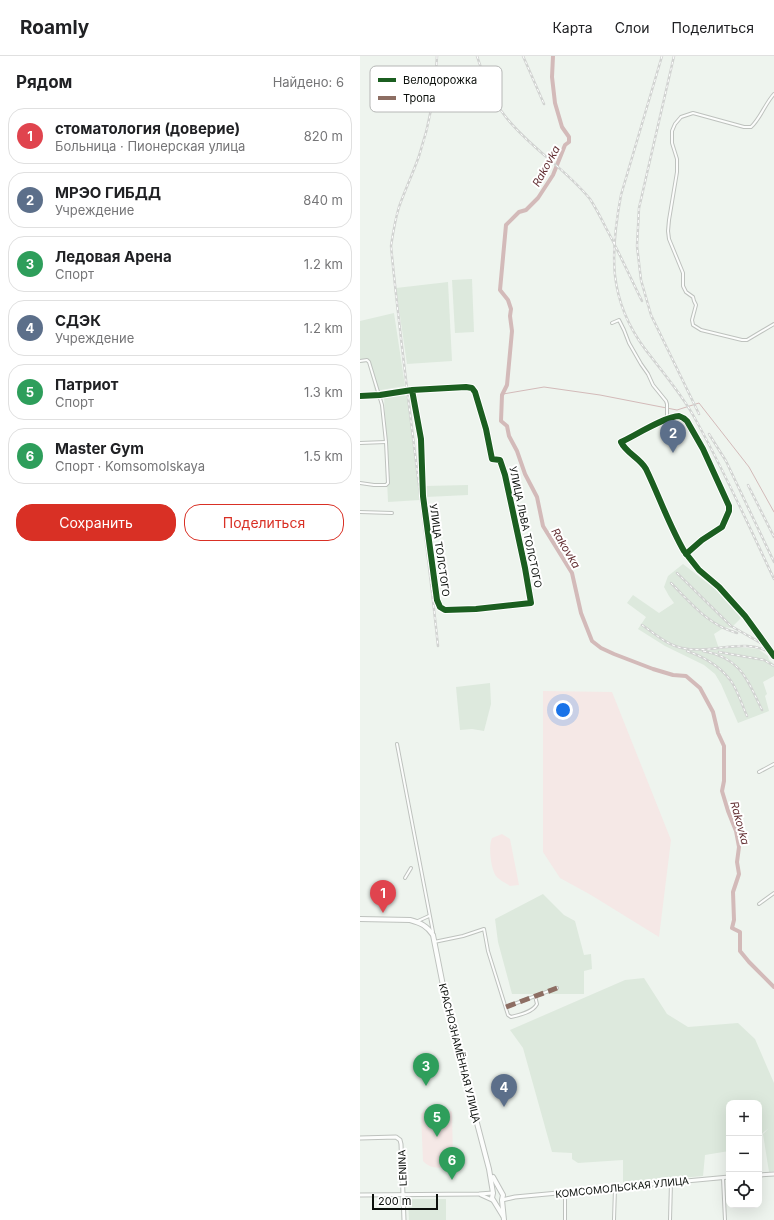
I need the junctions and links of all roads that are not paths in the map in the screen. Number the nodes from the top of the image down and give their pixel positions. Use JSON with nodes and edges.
{"nodes":[{"id":1,"x":774,"y":94,"type":"edge"},
{"id":2,"x":612,"y":323,"type":"dead end"},
{"id":3,"x":774,"y":324,"type":"edge"},
{"id":4,"x":360,"y":361,"type":"edge"},
{"id":5,"x":412,"y":390,"type":"junction"},
{"id":6,"x":380,"y":395,"type":"junction"},
{"id":7,"x":360,"y":396,"type":"edge"},
{"id":8,"x":667,"y":418,"type":"junction"},
{"id":9,"x":386,"y":442,"type":"junction"},
{"id":10,"x":360,"y":443,"type":"edge"},
{"id":11,"x":360,"y":483,"type":"edge"},
{"id":12,"x":360,"y":512,"type":"edge"},
{"id":13,"x":392,"y":513,"type":"dead end"},
{"id":14,"x":686,"y":554,"type":"junction"},
{"id":15,"x":690,"y":559,"type":"joint"},
{"id":16,"x":531,"y":603,"type":"joint"},
{"id":17,"x":774,"y":656,"type":"edge"},
{"id":18,"x":397,"y":744,"type":"dead end"},
{"id":19,"x":774,"y":764,"type":"edge"},
{"id":20,"x":759,"y":772,"type":"dead end"},
{"id":21,"x":411,"y":868,"type":"dead end"},
{"id":22,"x":405,"y":878,"type":"dead end"},
{"id":23,"x":774,"y":893,"type":"edge"},
{"id":24,"x":759,"y":904,"type":"dead end"},
{"id":25,"x":430,"y":916,"type":"junction"},
{"id":26,"x":360,"y":920,"type":"edge"},
{"id":27,"x":417,"y":922,"type":"junction"},
{"id":28,"x":433,"y":936,"type":"junction"},
{"id":29,"x":434,"y":942,"type":"junction"},
{"id":30,"x":557,"y":988,"type":"dead end"},
{"id":31,"x":535,"y":996,"type":"junction"},
{"id":32,"x":506,"y":1007,"type":"junction"},
{"id":33,"x":360,"y":1138,"type":"edge"},
{"id":34,"x":489,"y":1169,"type":"junction"},
{"id":35,"x":774,"y":1174,"type":"edge"},
{"id":36,"x":762,"y":1175,"type":"edge"},
{"id":37,"x":723,"y":1178,"type":"junction"},
{"id":38,"x":726,"y":1178,"type":"edge"},
{"id":39,"x":670,"y":1182,"type":"junction"},
{"id":40,"x":615,"y":1188,"type":"junction"},
{"id":41,"x":500,"y":1192,"type":"junction"},
{"id":42,"x":493,"y":1193,"type":"junction"},
{"id":43,"x":565,"y":1193,"type":"junction"},
{"id":44,"x":479,"y":1194,"type":"junction"},
{"id":45,"x":360,"y":1195,"type":"edge"},
{"id":46,"x":402,"y":1195,"type":"junction"},
{"id":47,"x":515,"y":1197,"type":"junction"},
{"id":48,"x":494,"y":1200,"type":"junction"},
{"id":49,"x":502,"y":1200,"type":"junction"},
{"id":50,"x":503,"y":1218,"type":"edge"},
{"id":51,"x":404,"y":1220,"type":"edge"},
{"id":52,"x":565,"y":1220,"type":"edge"},
{"id":53,"x":614,"y":1220,"type":"edge"},
{"id":54,"x":670,"y":1220,"type":"edge"},
{"id":55,"x":725,"y":1220,"type":"edge"}],
"edges":[{"from":1,"to":3,"type":"street"},
{"from":2,"to":8,"type":"street"},
{"from":4,"to":6,"type":"street"},
{"from":5,"to":6,"type":"street","name":"УЛИЦА ЛЬВА ТОЛСТОГО"},
{"from":5,"to":16,"type":"street","name":"УЛИЦА ЛЬВА ТОЛСТОГО"},
{"from":5,"to":16,"type":"street","name":"УЛИЦА ТОЛСТОГО"},
{"from":6,"to":7,"type":"street","name":"УЛИЦА ЛЬВА ТОЛСТОГО"},
{"from":6,"to":9,"type":"street"},
{"from":8,"to":14,"type":"street"},
{"from":8,"to":14,"type":"street"},
{"from":9,"to":10,"type":"street"},
{"from":9,"to":11,"type":"street"},
{"from":12,"to":13,"type":"street"},
{"from":14,"to":15,"type":"street"},
{"from":15,"to":17,"type":"main road"},
{"from":18,"to":25,"type":"street","name":"КРАСНОЗНАМЁННАЯ УЛИЦА"},
{"from":19,"to":20,"type":"street"},
{"from":21,"to":22,"type":"street"},
{"from":23,"to":24,"type":"street"},
{"from":25,"to":27,"type":"street"},
{"from":25,"to":28,"type":"street","name":"КРАСНОЗНАМЁННАЯ УЛИЦА"},
{"from":26,"to":27,"type":"highway"},
{"from":27,"to":28,"type":"highway","name":"КРАСНОЗНАМЁННАЯ УЛИЦА"},
{"from":28,"to":29,"type":"highway","name":"КРАСНОЗНАМЁННАЯ УЛИЦА"},
{"from":29,"to":32,"type":"street"},
{"from":29,"to":34,"type":"highway","name":"КРАСНОЗНАМЁННАЯ УЛИЦА"},
{"from":30,"to":31,"type":"street"},
{"from":31,"to":32,"type":"street"},
{"from":31,"to":32,"type":"street"},
{"from":33,"to":46,"type":"main road","name":"LENINA"},
{"from":34,"to":41,"type":"highway","name":"КРАСНОЗНАМЁННАЯ УЛИЦА"},
{"from":34,"to":42,"type":"highway","name":"КРАСНОЗНАМЁННАЯ УЛИЦА"},
{"from":35,"to":36,"type":"main road"},
{"from":37,"to":38,"type":"main road","name":"КОМСОМОЛЬСКАЯ УЛИЦА"},
{"from":37,"to":39,"type":"main road","name":"КОМСОМОЛЬСКАЯ УЛИЦА"},
{"from":37,"to":55,"type":"street"},
{"from":39,"to":40,"type":"main road","name":"КОМСОМОЛЬСКАЯ УЛИЦА"},
{"from":39,"to":54,"type":"street"},
{"from":40,"to":43,"type":"main road","name":"КОМСОМОЛЬСКАЯ УЛИЦА"},
{"from":40,"to":53,"type":"street"},
{"from":41,"to":42,"type":"highway"},
{"from":41,"to":47,"type":"main road","name":"КОМСОМОЛЬСКАЯ УЛИЦА"},
{"from":41,"to":49,"type":"highway"},
{"from":42,"to":44,"type":"main road"},
{"from":42,"to":48,"type":"highway"},
{"from":43,"to":47,"type":"main road","name":"КОМСОМОЛЬСКАЯ УЛИЦА"},
{"from":43,"to":52,"type":"street"},
{"from":44,"to":46,"type":"main road"},
{"from":44,"to":48,"type":"main road"},
{"from":45,"to":46,"type":"main road"},
{"from":46,"to":51,"type":"main road","name":"LENINA"},
{"from":47,"to":49,"type":"main road","name":"КОМСОМОЛЬСКАЯ УЛИЦА"},
{"from":48,"to":49,"type":"highway"},
{"from":48,"to":50,"type":"highway"},
{"from":49,"to":50,"type":"highway"}]}
